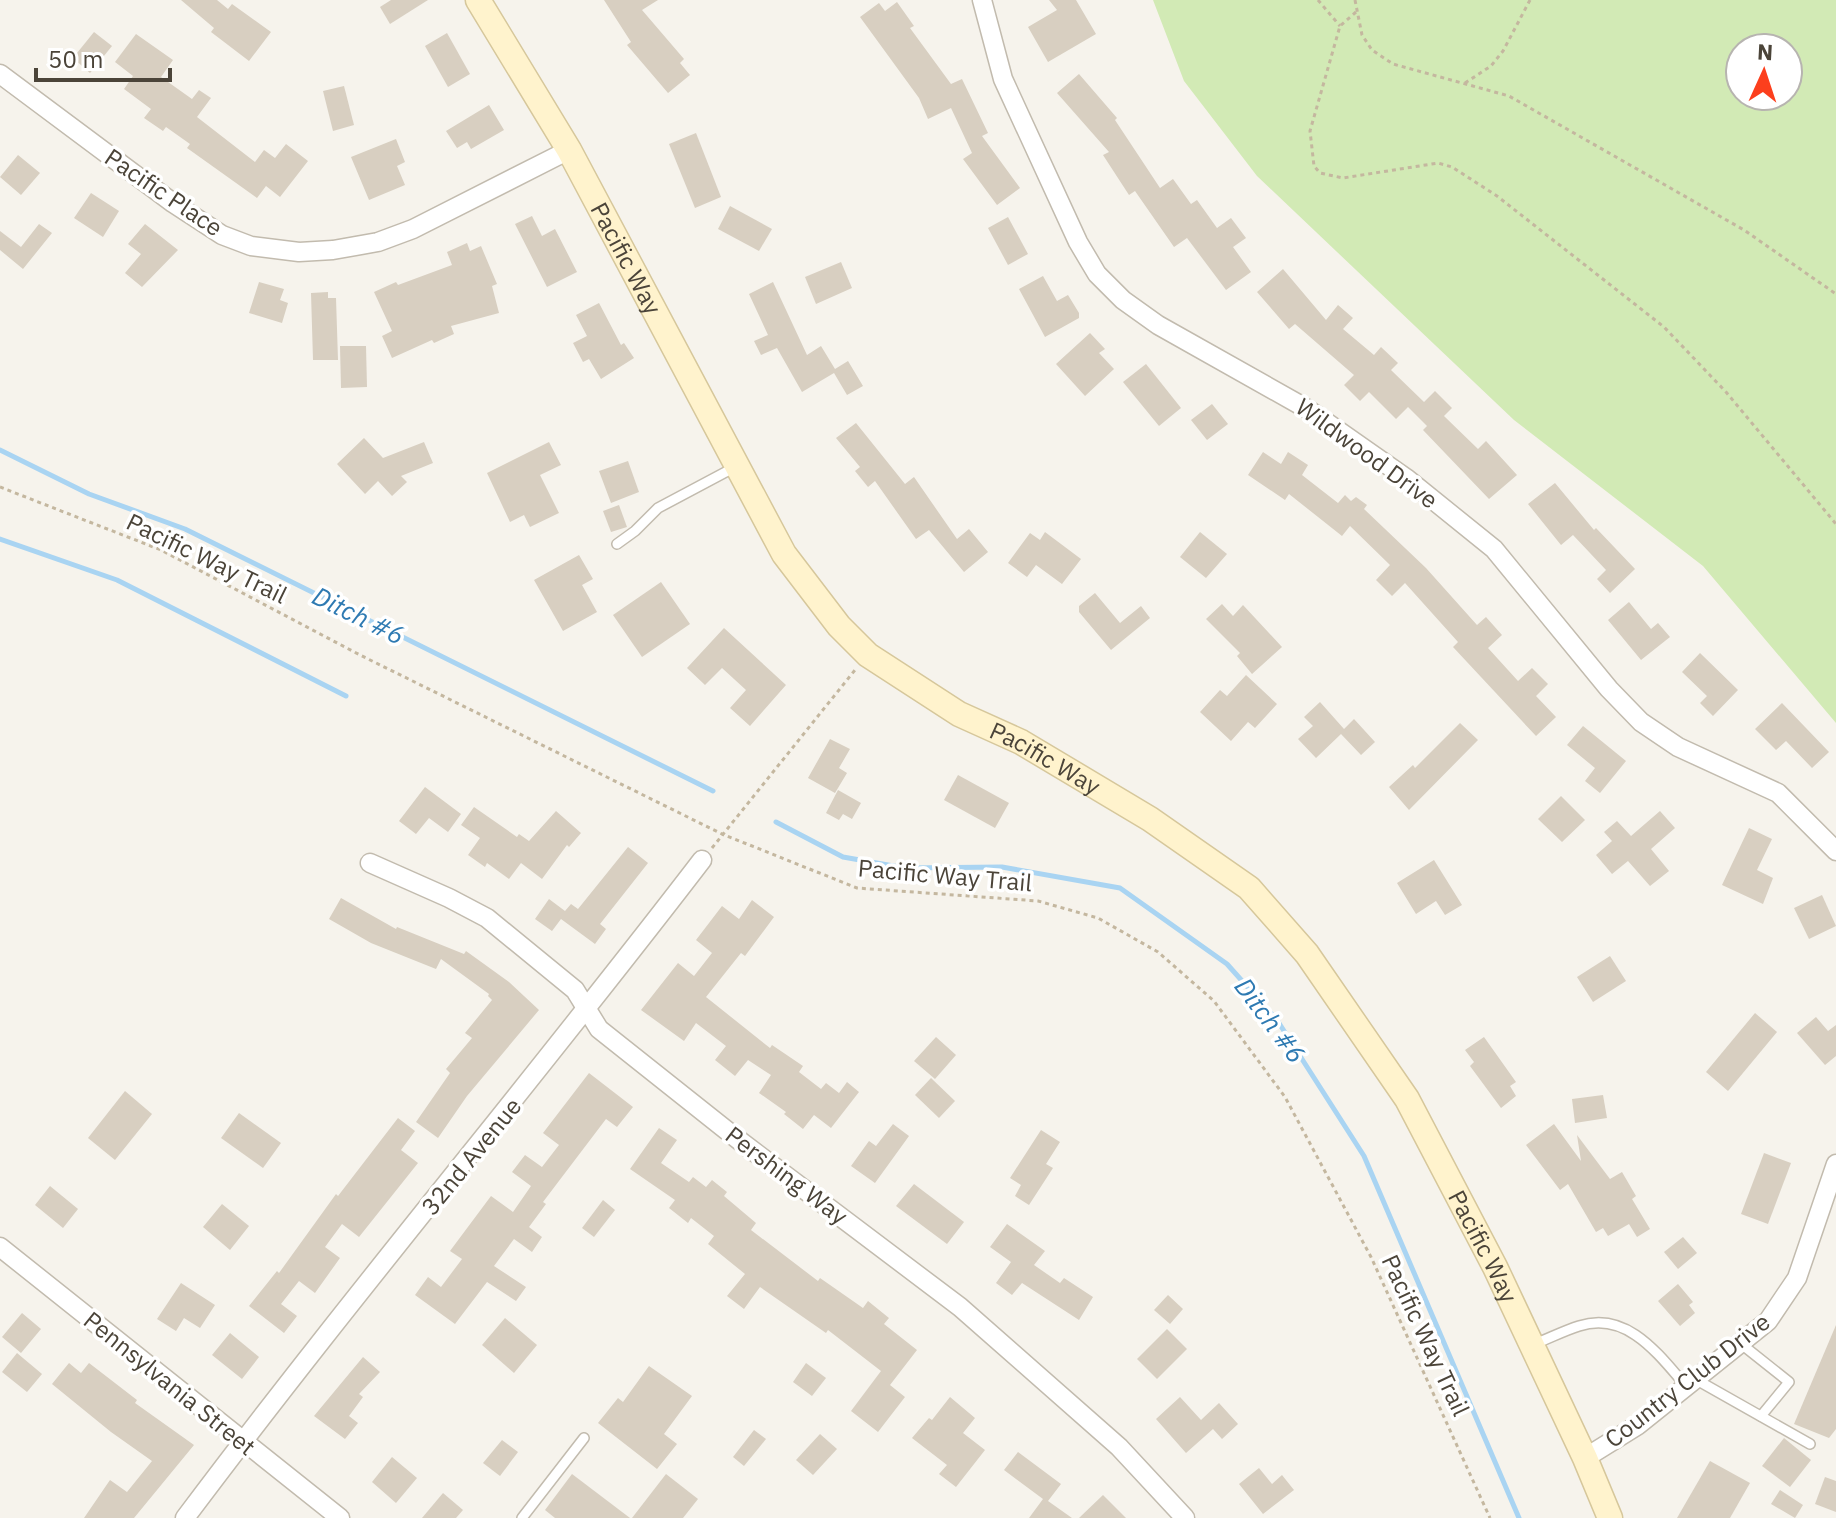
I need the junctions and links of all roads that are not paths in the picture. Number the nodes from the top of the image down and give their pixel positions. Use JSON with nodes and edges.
{"nodes":[{"id":1,"x":478,"y":0,"type":"edge"},
{"id":2,"x":982,"y":0,"type":"edge"},
{"id":3,"x":0,"y":74,"type":"edge"},
{"id":4,"x":569,"y":150,"type":"junction"},
{"id":5,"x":737,"y":466,"type":"junction"},
{"id":6,"x":617,"y":544,"type":"dead end"},
{"id":7,"x":1836,"y":851,"type":"edge"},
{"id":8,"x":702,"y":860,"type":"road end"},
{"id":9,"x":370,"y":863,"type":"dead end"},
{"id":10,"x":586,"y":1011,"type":"junction"},
{"id":11,"x":1836,"y":1164,"type":"edge"},
{"id":12,"x":0,"y":1247,"type":"edge"},
{"id":13,"x":1740,"y":1343,"type":"junction"},
{"id":14,"x":1532,"y":1345,"type":"junction"},
{"id":15,"x":1691,"y":1383,"type":"junction"},
{"id":16,"x":1761,"y":1416,"type":"junction"},
{"id":17,"x":584,"y":1438,"type":"dead end"},
{"id":18,"x":242,"y":1441,"type":"junction"},
{"id":19,"x":1810,"y":1444,"type":"dead end"},
{"id":20,"x":1585,"y":1458,"type":"junction"},
{"id":21,"x":185,"y":1518,"type":"edge"},
{"id":22,"x":340,"y":1518,"type":"edge"},
{"id":23,"x":522,"y":1518,"type":"edge"},
{"id":24,"x":1185,"y":1518,"type":"edge"},
{"id":25,"x":1610,"y":1518,"type":"edge"}],
"edges":[{"from":1,"to":4,"type":"main road","name":"Pacific Way"},
{"from":2,"to":7,"type":"street","name":"Wildwood Drive"},
{"from":3,"to":4,"type":"street","name":"Pacific Place"},
{"from":4,"to":5,"type":"main road","name":"Pacific Way"},
{"from":5,"to":6,"type":"lane"},
{"from":5,"to":14,"type":"main road","name":"Pacific Way"},
{"from":8,"to":10,"type":"street","name":"32nd Avenue"},
{"from":9,"to":10,"type":"street","name":"Pershing Way"},
{"from":10,"to":18,"type":"street","name":"32nd Avenue"},
{"from":10,"to":24,"type":"street","name":"Pershing Way"},
{"from":11,"to":13,"type":"street","name":"Country Club Drive"},
{"from":12,"to":18,"type":"street","name":"Pennsylvania Street"},
{"from":13,"to":15,"type":"street","name":"Country Club Drive"},
{"from":13,"to":16,"type":"lane"},
{"from":14,"to":15,"type":"lane"},
{"from":14,"to":20,"type":"main road","name":"Pacific Way"},
{"from":15,"to":16,"type":"lane"},
{"from":15,"to":20,"type":"street","name":"Country Club Drive"},
{"from":16,"to":19,"type":"lane"},
{"from":17,"to":23,"type":"lane"},
{"from":18,"to":21,"type":"street","name":"32nd Avenue"},
{"from":18,"to":22,"type":"street","name":"Pennsylvania Street"},
{"from":20,"to":25,"type":"main road","name":"Pacific Way"}]}
